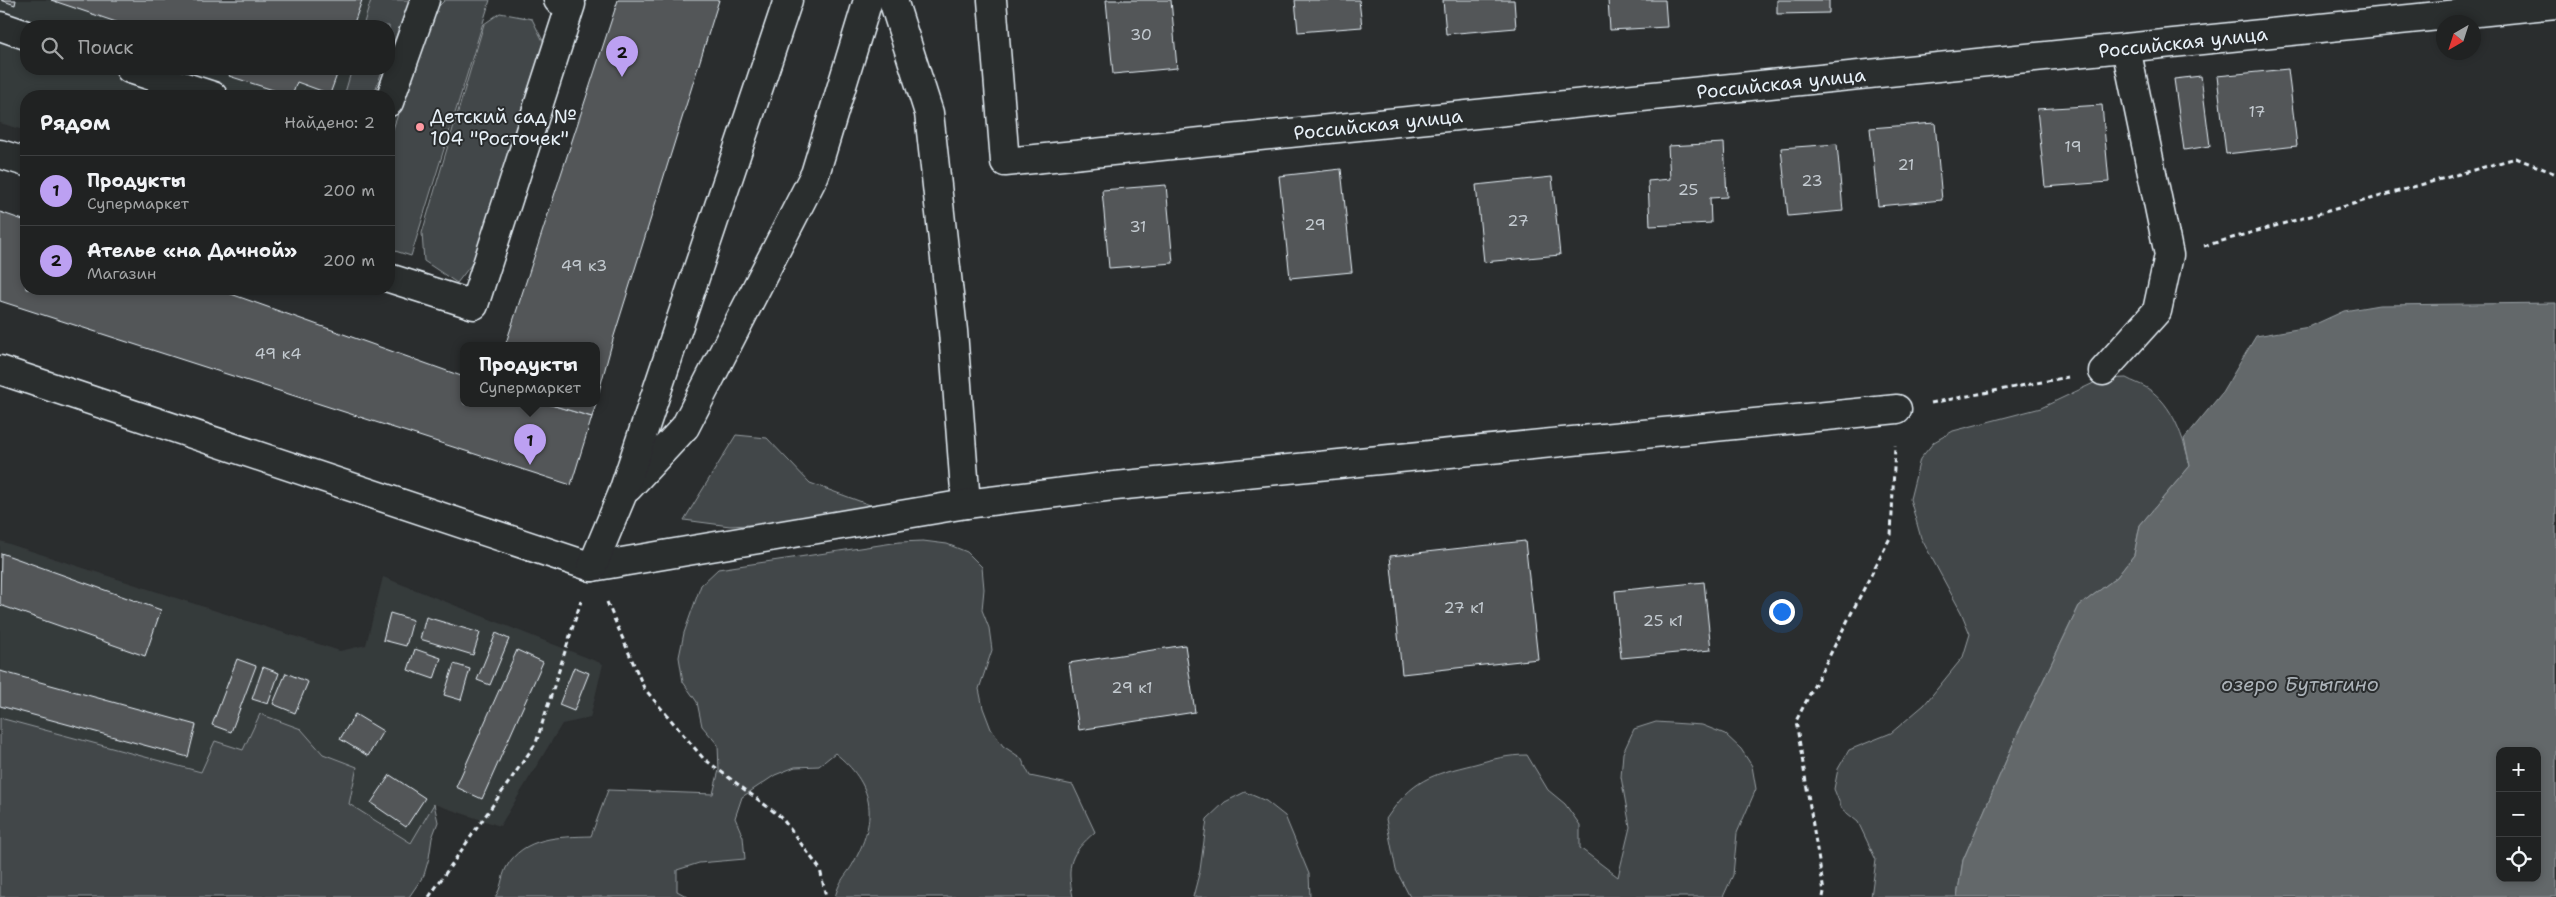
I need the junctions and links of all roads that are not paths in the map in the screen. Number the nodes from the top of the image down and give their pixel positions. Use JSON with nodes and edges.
{"nodes":[{"id":1,"x":425,"y":0,"type":"edge"},
{"id":2,"x":558,"y":0,"type":"edge"},
{"id":3,"x":788,"y":0,"type":"edge"},
{"id":4,"x":868,"y":0,"type":"edge"},
{"id":5,"x":893,"y":0,"type":"edge"},
{"id":6,"x":992,"y":0,"type":"edge"},
{"id":7,"x":2556,"y":4,"type":"edge"},
{"id":8,"x":0,"y":26,"type":"edge"},
{"id":9,"x":20,"y":33,"type":"edge"},
{"id":10,"x":2126,"y":48,"type":"junction"},
{"id":11,"x":148,"y":75,"type":"edge"},
{"id":12,"x":195,"y":90,"type":"edge"},
{"id":13,"x":393,"y":90,"type":"edge"},
{"id":14,"x":0,"y":154,"type":"edge"},
{"id":15,"x":20,"y":160,"type":"edge"},
{"id":16,"x":395,"y":280,"type":"edge"},
{"id":17,"x":0,"y":370,"type":"edge"},
{"id":18,"x":2103,"y":371,"type":"road end"},
{"id":19,"x":1897,"y":409,"type":"road end"},
{"id":20,"x":622,"y":495,"type":"junction"},
{"id":21,"x":966,"y":504,"type":"junction"},
{"id":22,"x":592,"y":567,"type":"junction"}],
"edges":[{"from":1,"to":13,"type":"street"},
{"from":2,"to":16,"type":"street"},
{"from":3,"to":20,"type":"street"},
{"from":4,"to":20,"type":"street"},
{"from":5,"to":21,"type":"street"},
{"from":6,"to":10,"type":"street","name":"Российская улица"},
{"from":7,"to":10,"type":"street","name":"Российская улица"},
{"from":8,"to":9,"type":"street"},
{"from":10,"to":18,"type":"street"},
{"from":11,"to":12,"type":"street"},
{"from":14,"to":15,"type":"street"},
{"from":17,"to":22,"type":"street"},
{"from":19,"to":21,"type":"street"},
{"from":20,"to":22,"type":"street"},
{"from":21,"to":22,"type":"street"}]}
